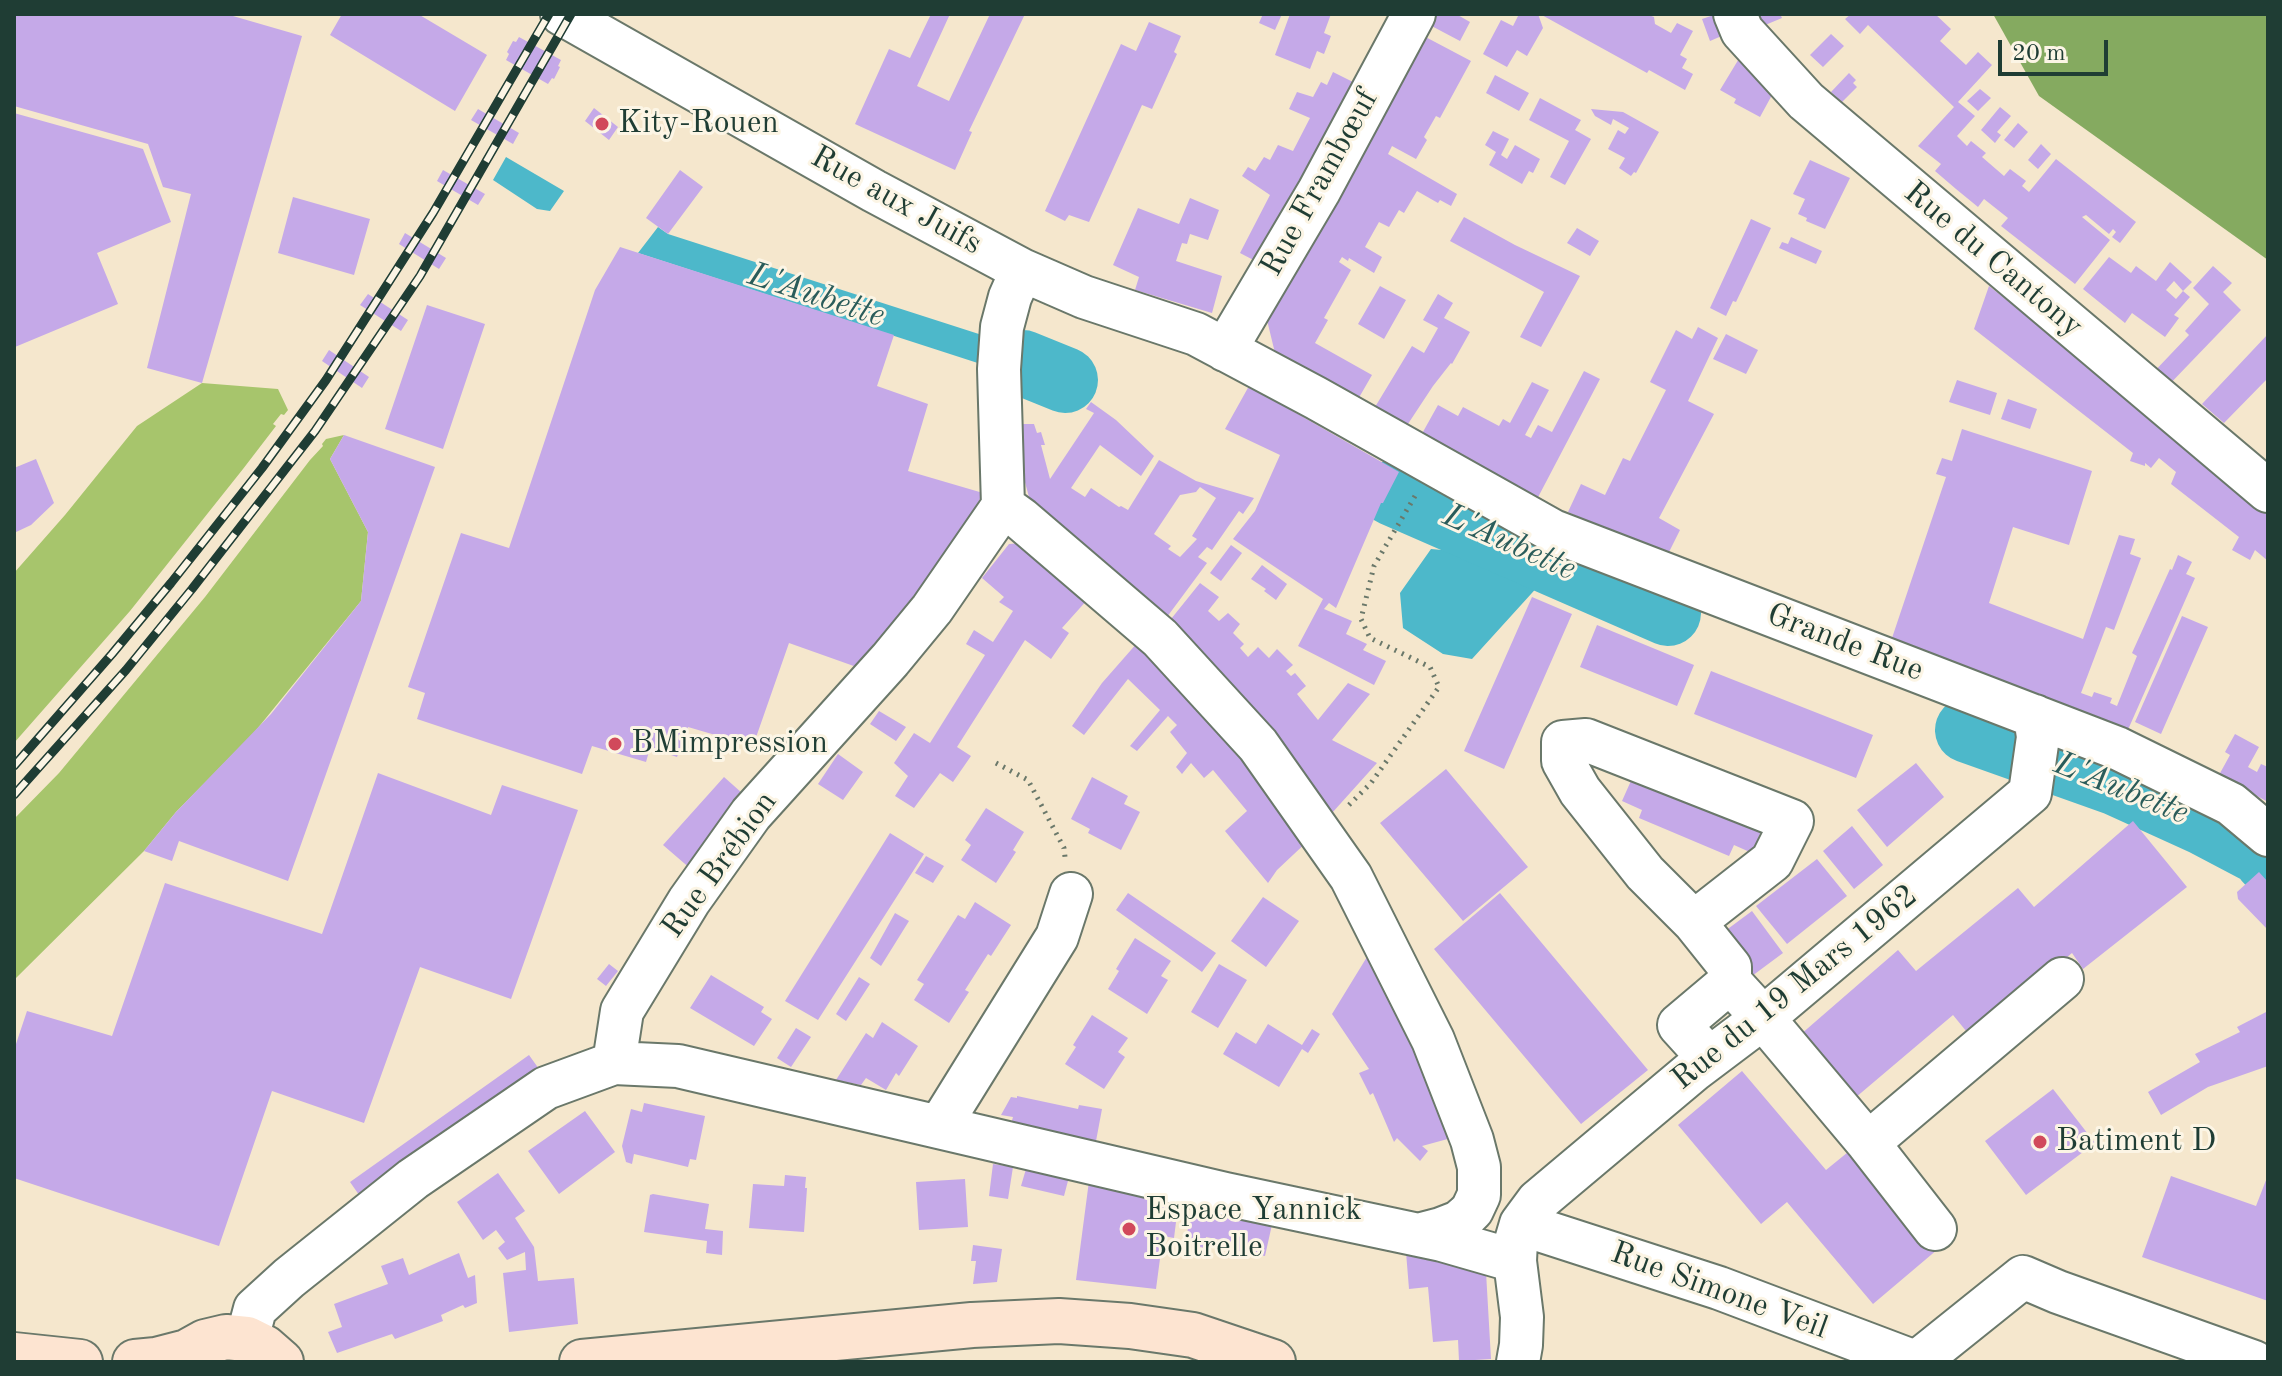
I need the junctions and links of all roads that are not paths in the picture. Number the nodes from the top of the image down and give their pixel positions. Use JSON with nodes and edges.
{"nodes":[{"id":1,"x":562,"y":14,"type":"edge"},
{"id":2,"x":1414,"y":14,"type":"edge"},
{"id":3,"x":1735,"y":14,"type":"edge"},
{"id":4,"x":1022,"y":270,"type":"junction"},
{"id":5,"x":1225,"y":350,"type":"junction"},
{"id":6,"x":2268,"y":491,"type":"edge"},
{"id":7,"x":1003,"y":506,"type":"junction"},
{"id":8,"x":2037,"y":727,"type":"junction"},
{"id":9,"x":2268,"y":835,"type":"edge"},
{"id":10,"x":1071,"y":894,"type":"road end"},
{"id":11,"x":1694,"y":922,"type":"junction"},
{"id":12,"x":2062,"y":979,"type":"dead end"},
{"id":13,"x":1730,"y":982,"type":"junction"},
{"id":14,"x":1763,"y":1018,"type":"junction"},
{"id":15,"x":1709,"y":1058,"type":"junction"},
{"id":16,"x":614,"y":1063,"type":"junction"},
{"id":17,"x":939,"y":1127,"type":"junction"},
{"id":18,"x":1868,"y":1143,"type":"junction"},
{"id":19,"x":1935,"y":1229,"type":"dead end"},
{"id":20,"x":1418,"y":1235,"type":"junction"},
{"id":21,"x":1518,"y":1242,"type":"junction"},
{"id":22,"x":264,"y":1351,"type":"edge"},
{"id":23,"x":14,"y":1355,"type":"edge"},
{"id":24,"x":182,"y":1357,"type":"edge"},
{"id":25,"x":80,"y":1362,"type":"edge"},
{"id":26,"x":135,"y":1362,"type":"edge"},
{"id":27,"x":582,"y":1362,"type":"edge"},
{"id":28,"x":1273,"y":1362,"type":"edge"},
{"id":29,"x":1518,"y":1362,"type":"edge"},
{"id":30,"x":1916,"y":1362,"type":"edge"},
{"id":31,"x":2254,"y":1362,"type":"edge"}],
"edges":[{"from":1,"to":4,"type":"street","name":"Rue aux Juifs"},
{"from":2,"to":5,"type":"street","name":"Rue Frambœuf"},
{"from":3,"to":6,"type":"street","name":"Rue du Cantony"},
{"from":4,"to":5,"type":"street","name":"Rue aux Juifs"},
{"from":4,"to":7,"type":"street"},
{"from":5,"to":8,"type":"street","name":"Grande Rue"},
{"from":7,"to":16,"type":"street","name":"Rue Brébion"},
{"from":7,"to":20,"type":"street"},
{"from":8,"to":9,"type":"street","name":"Grande Rue"},
{"from":8,"to":14,"type":"street","name":"Rue du 19 Mars 1962"},
{"from":10,"to":17,"type":"street"},
{"from":11,"to":11,"type":"street"},
{"from":11,"to":13,"type":"street"},
{"from":12,"to":18,"type":"street"},
{"from":13,"to":14,"type":"street"},
{"from":13,"to":15,"type":"street"},
{"from":14,"to":15,"type":"street","name":"Rue du 19 Mars 1962"},
{"from":14,"to":18,"type":"street"},
{"from":15,"to":21,"type":"street","name":"Rue du 19 Mars 1962"},
{"from":16,"to":17,"type":"street","name":"Rue Simone Veil"},
{"from":16,"to":22,"type":"street"},
{"from":17,"to":20,"type":"street","name":"Rue Simone Veil"},
{"from":18,"to":19,"type":"street"},
{"from":20,"to":21,"type":"street","name":"Rue Simone Veil"},
{"from":21,"to":29,"type":"street"},
{"from":21,"to":30,"type":"street","name":"Rue Simone Veil"},
{"from":22,"to":24,"type":"main road"},
{"from":23,"to":25,"type":"main road"},
{"from":24,"to":26,"type":"main road"},
{"from":27,"to":28,"type":"main road"},
{"from":30,"to":31,"type":"street","name":"Rue Simone Veil"}]}
